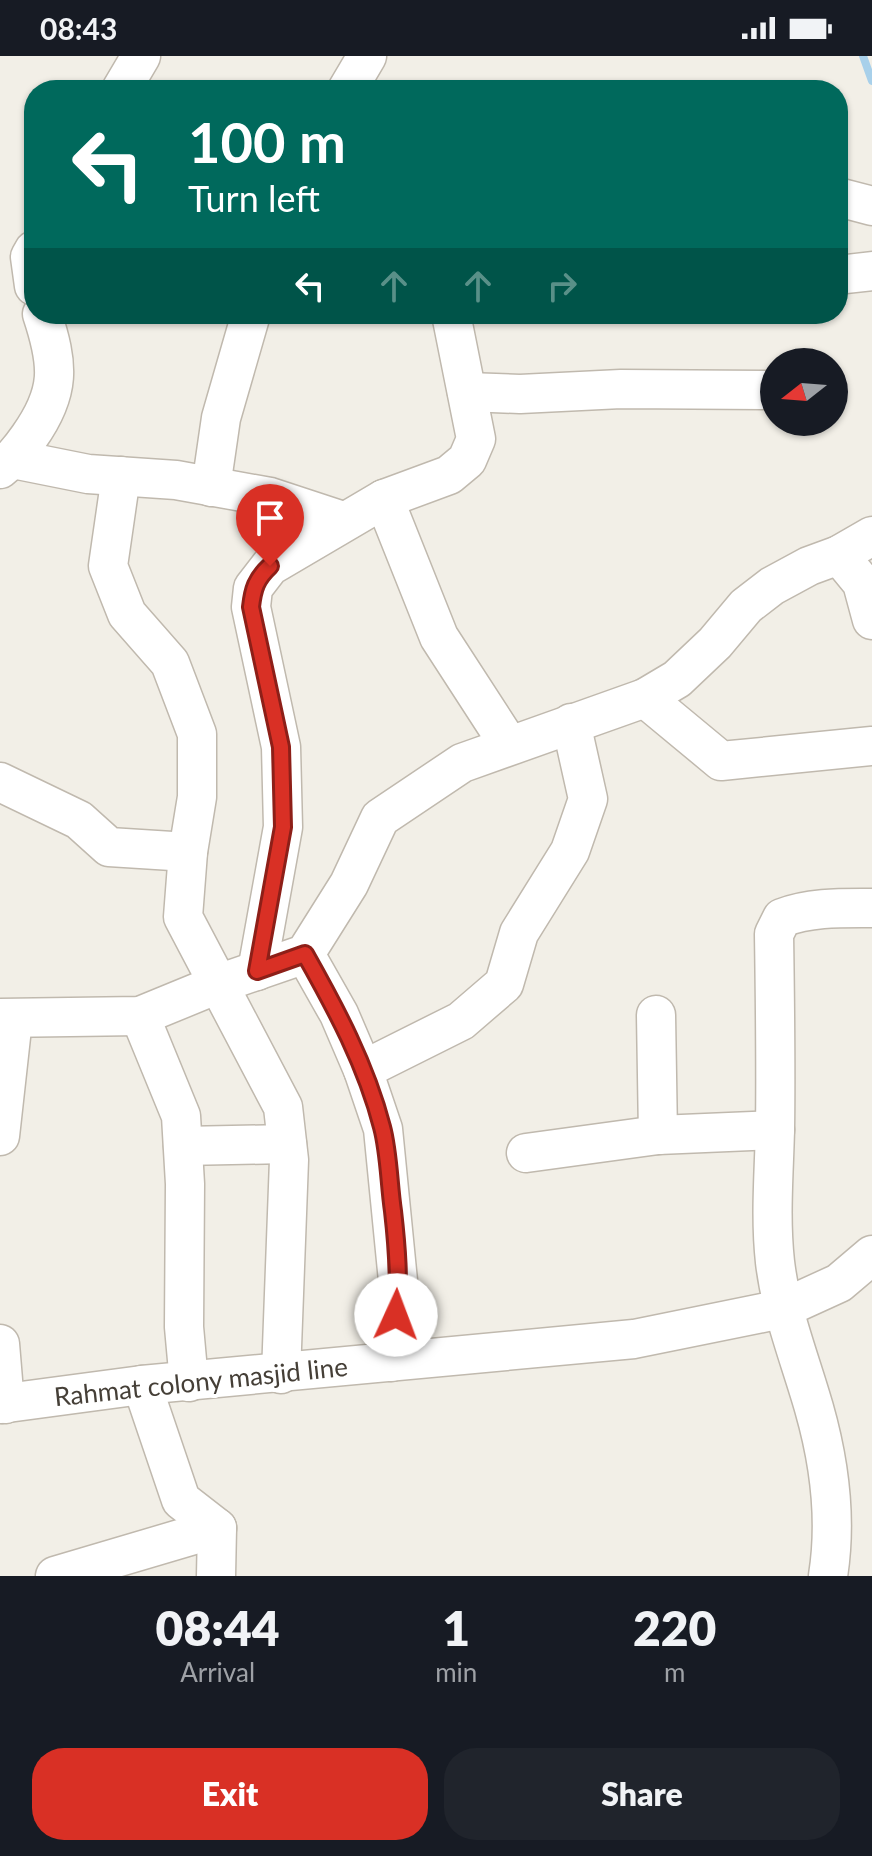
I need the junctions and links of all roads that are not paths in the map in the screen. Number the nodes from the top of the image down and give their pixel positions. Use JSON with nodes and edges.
{"nodes":[{"id":1,"x":141,"y":56,"type":"edge"},
{"id":2,"x":367,"y":56,"type":"edge"},
{"id":3,"x":127,"y":80,"type":"edge"},
{"id":4,"x":353,"y":80,"type":"edge"},
{"id":5,"x":848,"y":200,"type":"edge"},
{"id":6,"x":872,"y":206,"type":"edge"},
{"id":7,"x":872,"y":271,"type":"edge"},
{"id":8,"x":848,"y":274,"type":"edge"},
{"id":9,"x":45,"y":324,"type":"edge"},
{"id":10,"x":248,"y":324,"type":"edge"},
{"id":11,"x":453,"y":324,"type":"edge"},
{"id":12,"x":760,"y":390,"type":"edge"},
{"id":13,"x":467,"y":392,"type":"junction"},
{"id":14,"x":7,"y":464,"type":"edge"},
{"id":15,"x":121,"y":476,"type":"junction"},
{"id":16,"x":211,"y":487,"type":"junction"},
{"id":17,"x":384,"y":499,"type":"junction"},
{"id":18,"x":343,"y":521,"type":"junction"},
{"id":19,"x":872,"y":536,"type":"edge"},
{"id":20,"x":839,"y":555,"type":"junction"},
{"id":21,"x":872,"y":620,"type":"edge"},
{"id":22,"x":645,"y":698,"type":"junction"},
{"id":23,"x":571,"y":723,"type":"junction"},
{"id":24,"x":509,"y":745,"type":"junction"},
{"id":25,"x":872,"y":746,"type":"edge"},
{"id":26,"x":0,"y":782,"type":"edge"},
{"id":27,"x":188,"y":852,"type":"junction"},
{"id":28,"x":872,"y":908,"type":"edge"},
{"id":29,"x":305,"y":954,"type":"junction"},
{"id":30,"x":257,"y":971,"type":"junction"},
{"id":31,"x":218,"y":984,"type":"junction"},
{"id":32,"x":656,"y":1015,"type":"dead end"},
{"id":33,"x":140,"y":1016,"type":"junction"},
{"id":34,"x":7,"y":1019,"type":"edge"},
{"id":35,"x":363,"y":1070,"type":"junction"},
{"id":36,"x":775,"y":1130,"type":"junction"},
{"id":37,"x":658,"y":1135,"type":"junction"},
{"id":38,"x":0,"y":1136,"type":"edge"},
{"id":39,"x":287,"y":1144,"type":"junction"},
{"id":40,"x":183,"y":1146,"type":"junction"},
{"id":41,"x":526,"y":1153,"type":"dead end"},
{"id":42,"x":872,"y":1255,"type":"edge"},
{"id":43,"x":782,"y":1309,"type":"junction"},
{"id":44,"x":0,"y":1344,"type":"edge"},
{"id":45,"x":391,"y":1362,"type":"junction"},
{"id":46,"x":281,"y":1374,"type":"junction"},
{"id":47,"x":189,"y":1382,"type":"junction"},
{"id":48,"x":142,"y":1385,"type":"junction"},
{"id":49,"x":2,"y":1404,"type":"edge"},
{"id":50,"x":217,"y":1528,"type":"junction"},
{"id":51,"x":55,"y":1576,"type":"edge"},
{"id":52,"x":216,"y":1576,"type":"edge"},
{"id":53,"x":828,"y":1576,"type":"edge"}],
"edges":[{"from":1,"to":3,"type":"street"},
{"from":2,"to":4,"type":"street"},
{"from":5,"to":6,"type":"street"},
{"from":7,"to":8,"type":"street"},
{"from":9,"to":14,"type":"street"},
{"from":10,"to":16,"type":"street"},
{"from":11,"to":13,"type":"street"},
{"from":12,"to":13,"type":"street"},
{"from":13,"to":17,"type":"street"},
{"from":14,"to":15,"type":"street"},
{"from":15,"to":16,"type":"street"},
{"from":15,"to":27,"type":"street"},
{"from":16,"to":18,"type":"street"},
{"from":17,"to":18,"type":"street"},
{"from":17,"to":24,"type":"street"},
{"from":18,"to":30,"type":"street"},
{"from":19,"to":20,"type":"street"},
{"from":20,"to":21,"type":"street"},
{"from":20,"to":22,"type":"street"},
{"from":22,"to":23,"type":"street"},
{"from":22,"to":25,"type":"street"},
{"from":23,"to":24,"type":"street"},
{"from":23,"to":35,"type":"street"},
{"from":24,"to":29,"type":"street"},
{"from":26,"to":27,"type":"street"},
{"from":27,"to":31,"type":"street"},
{"from":28,"to":36,"type":"street"},
{"from":29,"to":30,"type":"street"},
{"from":29,"to":35,"type":"street"},
{"from":30,"to":31,"type":"street"},
{"from":31,"to":33,"type":"street"},
{"from":31,"to":39,"type":"street"},
{"from":32,"to":37,"type":"street"},
{"from":33,"to":34,"type":"street"},
{"from":33,"to":40,"type":"street"},
{"from":34,"to":38,"type":"street"},
{"from":35,"to":45,"type":"street"},
{"from":36,"to":37,"type":"street"},
{"from":36,"to":43,"type":"street"},
{"from":37,"to":41,"type":"street"},
{"from":39,"to":40,"type":"street"},
{"from":39,"to":46,"type":"street"},
{"from":40,"to":47,"type":"street"},
{"from":42,"to":43,"type":"street","name":"Rahmat colony masjid line"},
{"from":43,"to":45,"type":"street","name":"Rahmat colony masjid line"},
{"from":43,"to":53,"type":"street"},
{"from":44,"to":49,"type":"street"},
{"from":45,"to":46,"type":"street","name":"Rahmat colony masjid line"},
{"from":46,"to":47,"type":"street","name":"Rahmat colony masjid line"},
{"from":47,"to":48,"type":"street","name":"Rahmat colony masjid line"},
{"from":48,"to":49,"type":"street","name":"Rahmat colony masjid line"},
{"from":48,"to":50,"type":"street"},
{"from":50,"to":51,"type":"street"},
{"from":50,"to":52,"type":"street"}]}
